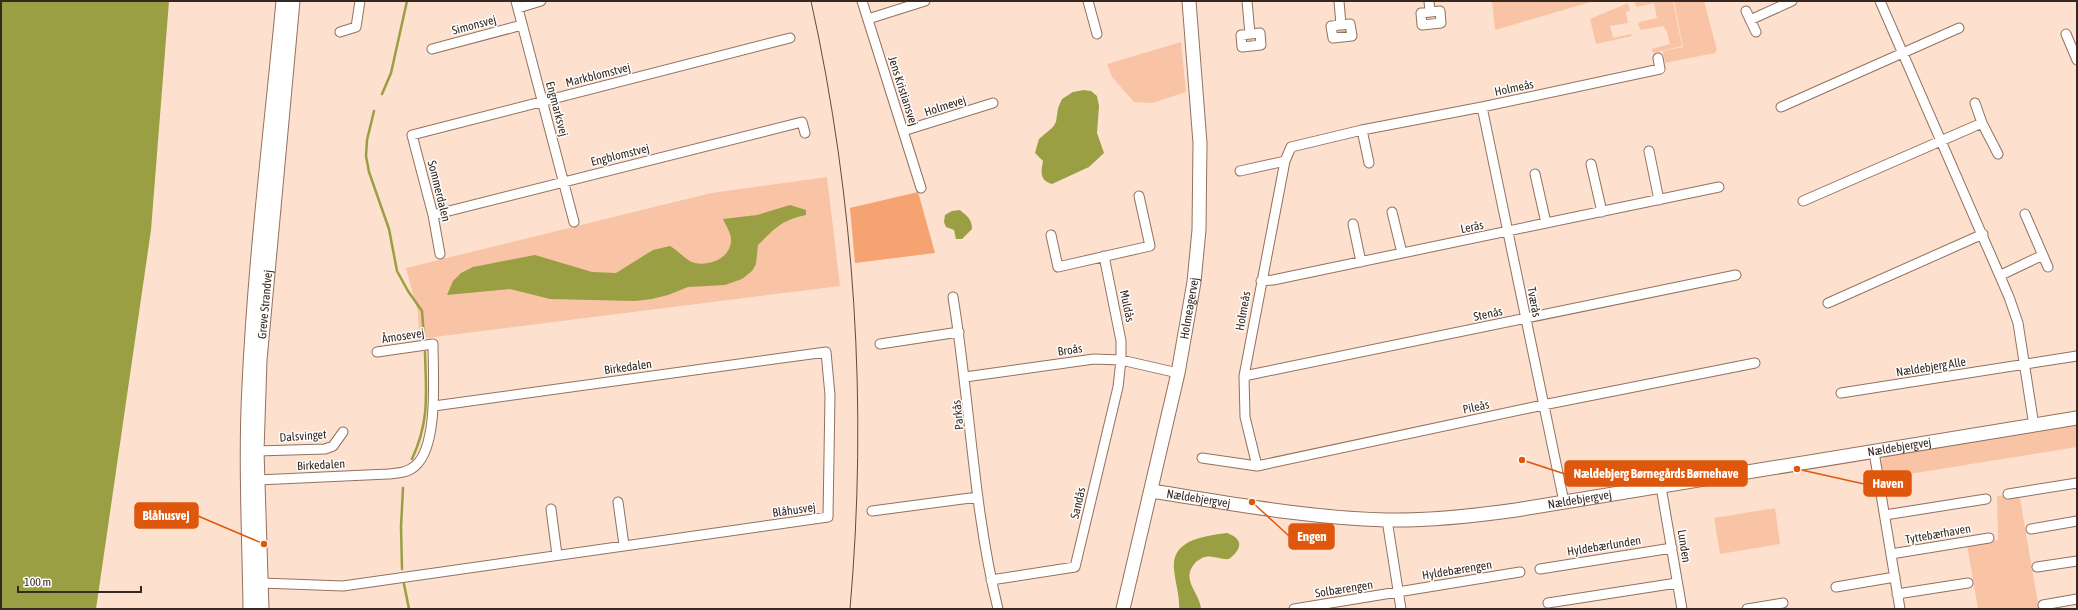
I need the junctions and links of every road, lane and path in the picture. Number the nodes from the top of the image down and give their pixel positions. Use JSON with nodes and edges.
{"nodes":[{"id":1,"x":284,"y":1,"type":"edge"},
{"id":2,"x":294,"y":1,"type":"edge"},
{"id":3,"x":360,"y":1,"type":"edge"},
{"id":4,"x":541,"y":1,"type":"edge"},
{"id":5,"x":862,"y":1,"type":"edge"},
{"id":6,"x":925,"y":1,"type":"edge"},
{"id":7,"x":1088,"y":1,"type":"edge"},
{"id":8,"x":1189,"y":1,"type":"edge"},
{"id":9,"x":1247,"y":1,"type":"edge"},
{"id":10,"x":1339,"y":1,"type":"edge"},
{"id":11,"x":1429,"y":1,"type":"edge"},
{"id":12,"x":1792,"y":1,"type":"edge"},
{"id":13,"x":1880,"y":1,"type":"edge"},
{"id":14,"x":517,"y":4,"type":"edge"},
{"id":15,"x":1746,"y":11,"type":"dead end"},
{"id":16,"x":1430,"y":12,"type":"dead end"},
{"id":17,"x":868,"y":19,"type":"junction"},
{"id":18,"x":1750,"y":20,"type":"junction"},
{"id":19,"x":522,"y":25,"type":"junction"},
{"id":20,"x":1341,"y":25,"type":"dead end"},
{"id":21,"x":1959,"y":28,"type":"dead end"},
{"id":22,"x":340,"y":32,"type":"dead end"},
{"id":23,"x":1756,"y":32,"type":"dead end"},
{"id":24,"x":1097,"y":34,"type":"dead end"},
{"id":25,"x":1250,"y":34,"type":"dead end"},
{"id":26,"x":2066,"y":34,"type":"dead end"},
{"id":27,"x":790,"y":38,"type":"dead end"},
{"id":28,"x":432,"y":48,"type":"dead end"},
{"id":29,"x":1902,"y":54,"type":"junction"},
{"id":30,"x":1658,"y":58,"type":"dead end"},
{"id":31,"x":2077,"y":60,"type":"edge"},
{"id":32,"x":542,"y":101,"type":"junction"},
{"id":33,"x":993,"y":103,"type":"dead end"},
{"id":34,"x":1975,"y":103,"type":"dead end"},
{"id":35,"x":1482,"y":107,"type":"junction"},
{"id":36,"x":1781,"y":107,"type":"dead end"},
{"id":37,"x":1982,"y":123,"type":"junction"},
{"id":38,"x":1362,"y":130,"type":"junction"},
{"id":39,"x":903,"y":131,"type":"junction"},
{"id":40,"x":805,"y":133,"type":"dead end"},
{"id":41,"x":412,"y":135,"type":"joint"},
{"id":42,"x":1941,"y":141,"type":"junction"},
{"id":43,"x":1649,"y":151,"type":"dead end"},
{"id":44,"x":1998,"y":154,"type":"dead end"},
{"id":45,"x":1285,"y":161,"type":"junction"},
{"id":46,"x":1369,"y":163,"type":"dead end"},
{"id":47,"x":1591,"y":164,"type":"dead end"},
{"id":48,"x":1240,"y":171,"type":"dead end"},
{"id":49,"x":1535,"y":174,"type":"dead end"},
{"id":50,"x":563,"y":182,"type":"junction"},
{"id":51,"x":1719,"y":187,"type":"dead end"},
{"id":52,"x":921,"y":188,"type":"dead end"},
{"id":53,"x":1138,"y":196,"type":"dead end"},
{"id":54,"x":1659,"y":200,"type":"junction"},
{"id":55,"x":1803,"y":201,"type":"dead end"},
{"id":56,"x":1392,"y":212,"type":"dead end"},
{"id":57,"x":1602,"y":212,"type":"junction"},
{"id":58,"x":2026,"y":214,"type":"dead end"},
{"id":59,"x":433,"y":215,"type":"junction"},
{"id":60,"x":574,"y":222,"type":"dead end"},
{"id":61,"x":1546,"y":223,"type":"junction"},
{"id":62,"x":1353,"y":224,"type":"dead end"},
{"id":63,"x":1508,"y":231,"type":"junction"},
{"id":64,"x":1983,"y":234,"type":"junction"},
{"id":65,"x":1051,"y":235,"type":"dead end"},
{"id":66,"x":1402,"y":253,"type":"junction"},
{"id":67,"x":440,"y":254,"type":"dead end"},
{"id":68,"x":2043,"y":255,"type":"junction"},
{"id":69,"x":1104,"y":256,"type":"junction"},
{"id":70,"x":1361,"y":262,"type":"junction"},
{"id":71,"x":2048,"y":267,"type":"dead end"},
{"id":72,"x":1736,"y":275,"type":"dead end"},
{"id":73,"x":2001,"y":275,"type":"junction"},
{"id":74,"x":1261,"y":281,"type":"junction"},
{"id":75,"x":954,"y":297,"type":"dead end"},
{"id":76,"x":1828,"y":303,"type":"dead end"},
{"id":77,"x":1525,"y":319,"type":"junction"},
{"id":78,"x":959,"y":332,"type":"junction"},
{"id":79,"x":433,"y":344,"type":"joint"},
{"id":80,"x":880,"y":344,"type":"dead end"},
{"id":81,"x":377,"y":352,"type":"dead end"},
{"id":82,"x":826,"y":352,"type":"joint"},
{"id":83,"x":2077,"y":356,"type":"edge"},
{"id":84,"x":1121,"y":360,"type":"junction"},
{"id":85,"x":1755,"y":363,"type":"dead end"},
{"id":86,"x":2024,"y":365,"type":"junction"},
{"id":87,"x":1178,"y":373,"type":"junction"},
{"id":88,"x":1244,"y":376,"type":"junction"},
{"id":89,"x":965,"y":377,"type":"junction"},
{"id":90,"x":1841,"y":394,"type":"dead end"},
{"id":91,"x":1544,"y":405,"type":"junction"},
{"id":92,"x":434,"y":406,"type":"junction"},
{"id":93,"x":2077,"y":418,"type":"edge"},
{"id":94,"x":2034,"y":426,"type":"junction"},
{"id":95,"x":343,"y":432,"type":"dead end"},
{"id":96,"x":257,"y":451,"type":"junction"},
{"id":97,"x":1874,"y":452,"type":"junction"},
{"id":98,"x":1202,"y":458,"type":"dead end"},
{"id":99,"x":1257,"y":466,"type":"junction"},
{"id":100,"x":258,"y":480,"type":"junction"},
{"id":101,"x":2077,"y":483,"type":"edge"},
{"id":102,"x":1661,"y":487,"type":"junction"},
{"id":103,"x":1151,"y":491,"type":"junction"},
{"id":104,"x":2008,"y":494,"type":"dead end"},
{"id":105,"x":978,"y":497,"type":"junction"},
{"id":106,"x":1986,"y":499,"type":"dead end"},
{"id":107,"x":618,"y":502,"type":"dead end"},
{"id":108,"x":1564,"y":502,"type":"junction"},
{"id":109,"x":551,"y":509,"type":"dead end"},
{"id":110,"x":872,"y":511,"type":"dead end"},
{"id":111,"x":1885,"y":515,"type":"junction"},
{"id":112,"x":1387,"y":520,"type":"junction"},
{"id":113,"x":2077,"y":521,"type":"edge"},
{"id":114,"x":2031,"y":529,"type":"dead end"},
{"id":115,"x":1989,"y":538,"type":"dead end"},
{"id":116,"x":624,"y":545,"type":"junction"},
{"id":117,"x":1672,"y":548,"type":"junction"},
{"id":118,"x":1891,"y":554,"type":"junction"},
{"id":119,"x":557,"y":555,"type":"junction"},
{"id":120,"x":2077,"y":560,"type":"edge"},
{"id":121,"x":2037,"y":567,"type":"dead end"},
{"id":122,"x":1540,"y":569,"type":"dead end"},
{"id":123,"x":1520,"y":572,"type":"dead end"},
{"id":124,"x":1895,"y":577,"type":"junction"},
{"id":125,"x":991,"y":580,"type":"junction"},
{"id":126,"x":261,"y":583,"type":"junction"},
{"id":127,"x":1677,"y":583,"type":"junction"},
{"id":128,"x":1968,"y":583,"type":"dead end"},
{"id":129,"x":1836,"y":587,"type":"dead end"},
{"id":130,"x":1398,"y":592,"type":"junction"},
{"id":131,"x":1897,"y":594,"type":"junction"},
{"id":132,"x":2077,"y":599,"type":"edge"},
{"id":133,"x":1548,"y":603,"type":"dead end"},
{"id":134,"x":1783,"y":603,"type":"dead end"},
{"id":135,"x":2044,"y":605,"type":"dead end"},
{"id":136,"x":250,"y":609,"type":"edge"},
{"id":137,"x":262,"y":609,"type":"edge"},
{"id":138,"x":998,"y":609,"type":"edge"},
{"id":139,"x":1123,"y":609,"type":"edge"},
{"id":140,"x":1294,"y":609,"type":"edge"},
{"id":141,"x":1401,"y":609,"type":"edge"},
{"id":142,"x":1682,"y":609,"type":"edge"},
{"id":143,"x":1747,"y":609,"type":"edge"},
{"id":144,"x":1900,"y":609,"type":"edge"}],
"edges":[{"from":1,"to":136,"type":"street","name":"Greve Strandvej"},
{"from":2,"to":96,"type":"street","name":"Greve Strandvej"},
{"from":3,"to":22,"type":"street"},
{"from":4,"to":14,"type":"street"},
{"from":5,"to":17,"type":"street","name":"Jens Kristiansvej"},
{"from":6,"to":17,"type":"street"},
{"from":7,"to":24,"type":"street"},
{"from":8,"to":87,"type":"street","name":"Holmeagervej"},
{"from":9,"to":25,"type":"street"},
{"from":10,"to":20,"type":"street"},
{"from":11,"to":16,"type":"street"},
{"from":12,"to":18,"type":"street"},
{"from":13,"to":29,"type":"street"},
{"from":14,"to":19,"type":"street","name":"Engmarksvej"},
{"from":15,"to":18,"type":"street"},
{"from":17,"to":39,"type":"street","name":"Jens Kristiansvej"},
{"from":18,"to":23,"type":"street"},
{"from":19,"to":28,"type":"street","name":"Simonsvej"},
{"from":19,"to":32,"type":"street","name":"Engmarksvej"},
{"from":21,"to":29,"type":"street"},
{"from":26,"to":31,"type":"street"},
{"from":27,"to":32,"type":"street","name":"Markblomstvej"},
{"from":29,"to":36,"type":"street"},
{"from":29,"to":42,"type":"street"},
{"from":30,"to":35,"type":"street","name":"Holmeås"},
{"from":32,"to":41,"type":"street","name":"Markblomstvej"},
{"from":32,"to":50,"type":"street","name":"Engmarksvej"},
{"from":33,"to":39,"type":"street","name":"Holmevej"},
{"from":34,"to":37,"type":"street"},
{"from":35,"to":38,"type":"street","name":"Holmeås"},
{"from":35,"to":63,"type":"street","name":"Tværås"},
{"from":37,"to":42,"type":"street"},
{"from":37,"to":44,"type":"street"},
{"from":38,"to":45,"type":"street","name":"Holmeås"},
{"from":38,"to":46,"type":"street"},
{"from":39,"to":52,"type":"street","name":"Jens Kristiansvej"},
{"from":40,"to":50,"type":"street","name":"Engblomstvej"},
{"from":41,"to":59,"type":"street","name":"Sommerdalen"},
{"from":42,"to":55,"type":"street"},
{"from":42,"to":64,"type":"street"},
{"from":43,"to":54,"type":"street"},
{"from":45,"to":48,"type":"street"},
{"from":45,"to":74,"type":"street","name":"Holmeås"},
{"from":47,"to":57,"type":"street"},
{"from":49,"to":61,"type":"street"},
{"from":50,"to":59,"type":"street","name":"Engblomstvej"},
{"from":50,"to":60,"type":"street","name":"Engmarksvej"},
{"from":51,"to":54,"type":"street","name":"Lerås"},
{"from":53,"to":69,"type":"street"},
{"from":54,"to":57,"type":"street","name":"Lerås"},
{"from":56,"to":66,"type":"street"},
{"from":57,"to":61,"type":"street","name":"Lerås"},
{"from":58,"to":68,"type":"street"},
{"from":59,"to":67,"type":"street","name":"Sommerdalen"},
{"from":61,"to":63,"type":"street","name":"Lerås"},
{"from":62,"to":70,"type":"street"},
{"from":63,"to":66,"type":"street","name":"Lerås"},
{"from":63,"to":77,"type":"street","name":"Tværås"},
{"from":64,"to":73,"type":"street"},
{"from":64,"to":76,"type":"street"},
{"from":65,"to":69,"type":"street"},
{"from":66,"to":70,"type":"street","name":"Lerås"},
{"from":68,"to":71,"type":"street"},
{"from":68,"to":73,"type":"street"},
{"from":69,"to":84,"type":"street","name":"Muldås"},
{"from":70,"to":74,"type":"street","name":"Lerås"},
{"from":72,"to":77,"type":"street","name":"Stenås"},
{"from":73,"to":86,"type":"street"},
{"from":74,"to":88,"type":"street","name":"Holmeås"},
{"from":75,"to":78,"type":"street","name":"Parkås"},
{"from":77,"to":88,"type":"street","name":"Stenås"},
{"from":77,"to":91,"type":"street","name":"Tværås"},
{"from":78,"to":80,"type":"street"},
{"from":78,"to":89,"type":"street","name":"Parkås"},
{"from":79,"to":81,"type":"street","name":"Åmosevej"},
{"from":79,"to":92,"type":"street","name":"Birkedalen"},
{"from":82,"to":92,"type":"street","name":"Birkedalen"},
{"from":82,"to":116,"type":"street","name":"Blåhusvej"},
{"from":83,"to":86,"type":"street","name":"Nældebjerg Alle"},
{"from":84,"to":87,"type":"street","name":"Broås"},
{"from":84,"to":89,"type":"street","name":"Broås"},
{"from":84,"to":125,"type":"street","name":"Sandås"},
{"from":85,"to":91,"type":"street","name":"Pileås"},
{"from":86,"to":90,"type":"street","name":"Nældebjerg Alle"},
{"from":86,"to":94,"type":"street"},
{"from":87,"to":103,"type":"street","name":"Holmeagervej"},
{"from":88,"to":99,"type":"street","name":"Holmeås"},
{"from":89,"to":105,"type":"street","name":"Parkås"},
{"from":91,"to":99,"type":"street","name":"Pileås"},
{"from":91,"to":108,"type":"street","name":"Tværås"},
{"from":92,"to":100,"type":"street","name":"Birkedalen"},
{"from":93,"to":94,"type":"street","name":"Nældebjergvej"},
{"from":94,"to":97,"type":"street","name":"Nældebjergvej"},
{"from":95,"to":96,"type":"street","name":"Dalsvinget"},
{"from":96,"to":100,"type":"street","name":"Greve Strandvej"},
{"from":97,"to":102,"type":"street","name":"Nældebjergvej"},
{"from":97,"to":111,"type":"street"},
{"from":98,"to":99,"type":"street","name":"Pileås"},
{"from":100,"to":126,"type":"street","name":"Greve Strandvej"},
{"from":101,"to":104,"type":"street"},
{"from":102,"to":108,"type":"street","name":"Nældebjergvej"},
{"from":102,"to":117,"type":"street","name":"Lunden"},
{"from":103,"to":112,"type":"street","name":"Nældebjergvej"},
{"from":103,"to":139,"type":"street","name":"Holmeagervej"},
{"from":105,"to":110,"type":"street"},
{"from":105,"to":125,"type":"street","name":"Parkås"},
{"from":106,"to":111,"type":"street"},
{"from":107,"to":116,"type":"street"},
{"from":108,"to":112,"type":"street","name":"Nældebjergvej"},
{"from":109,"to":119,"type":"street"},
{"from":111,"to":118,"type":"street"},
{"from":112,"to":130,"type":"street"},
{"from":113,"to":114,"type":"street"},
{"from":115,"to":118,"type":"street","name":"Tyttebærhaven"},
{"from":116,"to":119,"type":"street","name":"Blåhusvej"},
{"from":117,"to":122,"type":"street","name":"Hyldebærlunden"},
{"from":117,"to":127,"type":"street","name":"Lunden"},
{"from":118,"to":124,"type":"street"},
{"from":119,"to":126,"type":"street","name":"Blåhusvej"},
{"from":120,"to":121,"type":"street"},
{"from":123,"to":130,"type":"street","name":"Hyldebærengen"},
{"from":124,"to":129,"type":"street"},
{"from":124,"to":131,"type":"street"},
{"from":125,"to":138,"type":"street","name":"Parkås"},
{"from":126,"to":137,"type":"street","name":"Greve Strandvej"},
{"from":127,"to":133,"type":"street"},
{"from":127,"to":142,"type":"street","name":"Lunden"},
{"from":128,"to":131,"type":"street"},
{"from":130,"to":140,"type":"street","name":"Solbærengen"},
{"from":130,"to":141,"type":"street"},
{"from":131,"to":144,"type":"street"},
{"from":132,"to":135,"type":"street"},
{"from":134,"to":143,"type":"street"}]}
